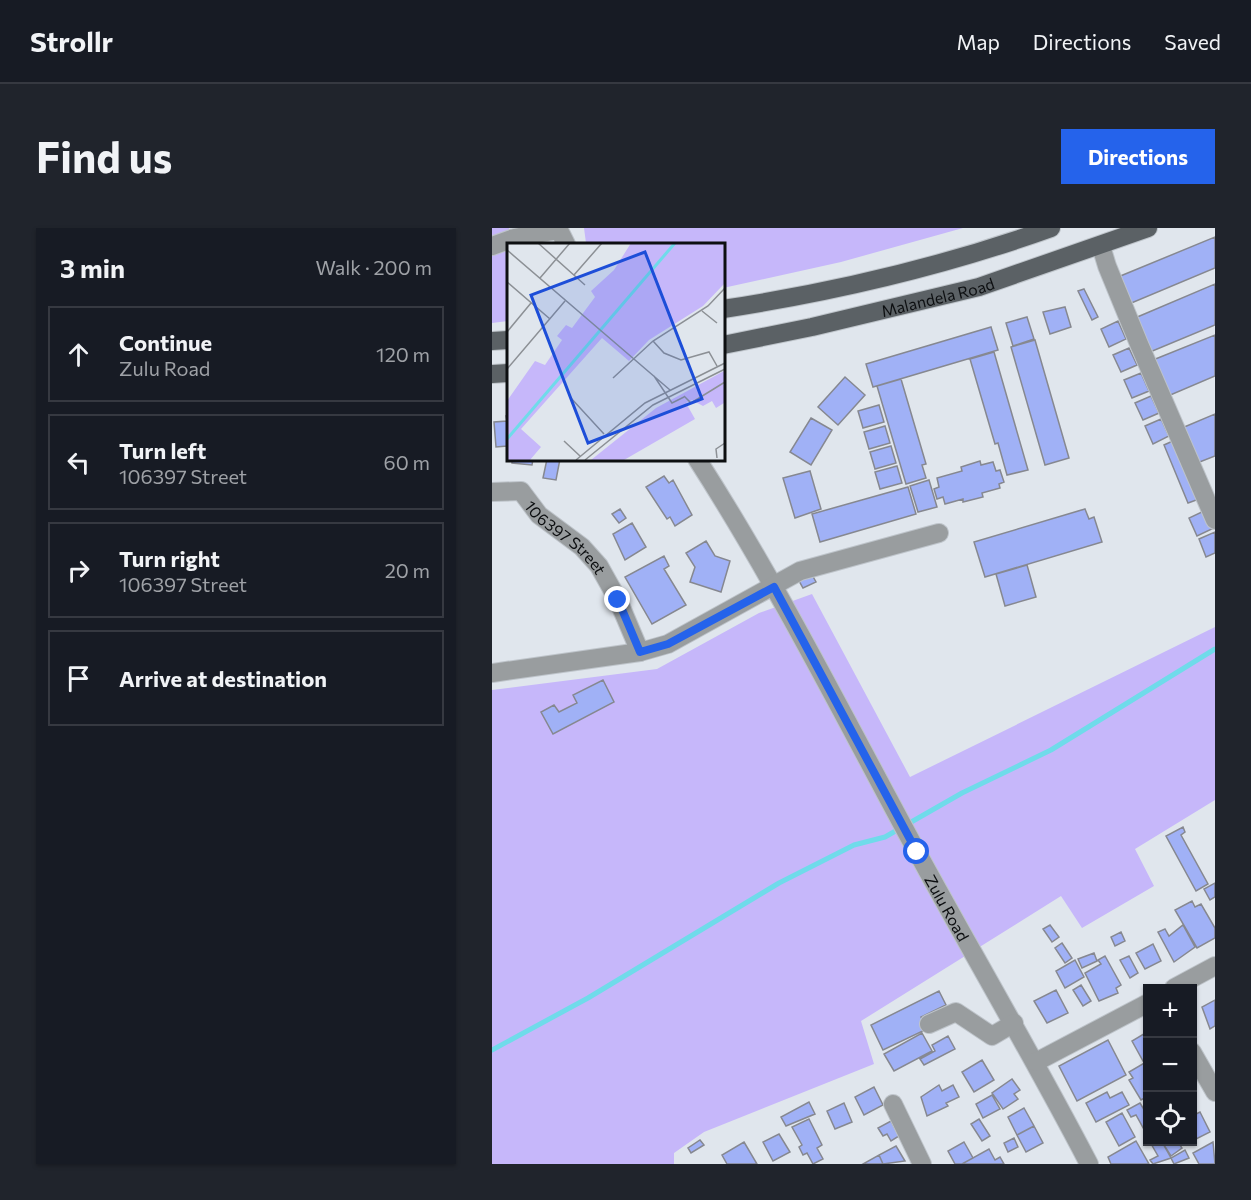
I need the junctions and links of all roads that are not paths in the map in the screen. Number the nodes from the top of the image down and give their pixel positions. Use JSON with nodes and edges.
{"nodes":[{"id":1,"x":1051,"y":228,"type":"edge"},
{"id":2,"x":1148,"y":228,"type":"edge"},
{"id":3,"x":566,"y":243,"type":"edge"},
{"id":4,"x":492,"y":246,"type":"edge"},
{"id":5,"x":1101,"y":246,"type":"junction"},
{"id":6,"x":724,"y":309,"type":"edge"},
{"id":7,"x":507,"y":340,"type":"edge"},
{"id":8,"x":492,"y":341,"type":"edge"},
{"id":9,"x":724,"y":345,"type":"edge"},
{"id":10,"x":507,"y":373,"type":"edge"},
{"id":11,"x":492,"y":374,"type":"edge"},
{"id":12,"x":698,"y":460,"type":"edge"},
{"id":13,"x":710,"y":460,"type":"edge"},
{"id":14,"x":492,"y":492,"type":"edge"},
{"id":15,"x":1215,"y":520,"type":"edge"},
{"id":16,"x":740,"y":526,"type":"junction"},
{"id":17,"x":939,"y":533,"type":"dead end"},
{"id":18,"x":774,"y":587,"type":"junction"},
{"id":19,"x":640,"y":652,"type":"junction"},
{"id":20,"x":492,"y":674,"type":"edge"},
{"id":21,"x":1215,"y":966,"type":"edge"},
{"id":22,"x":1181,"y":984,"type":"edge"},
{"id":23,"x":1143,"y":1006,"type":"edge"},
{"id":24,"x":1014,"y":1023,"type":"junction"},
{"id":25,"x":929,"y":1024,"type":"dead end"},
{"id":26,"x":1197,"y":1061,"type":"edge"},
{"id":27,"x":1036,"y":1062,"type":"junction"},
{"id":28,"x":1215,"y":1092,"type":"edge"},
{"id":29,"x":893,"y":1104,"type":"dead end"},
{"id":30,"x":922,"y":1164,"type":"edge"},
{"id":31,"x":1089,"y":1164,"type":"edge"}],
"edges":[{"from":1,"to":6,"type":"main road","name":"Malandela Road"},
{"from":2,"to":5,"type":"main road","name":"Malandela Road"},
{"from":3,"to":4,"type":"street"},
{"from":5,"to":9,"type":"main road","name":"Malandela Road"},
{"from":5,"to":15,"type":"street"},
{"from":7,"to":8,"type":"main road"},
{"from":10,"to":11,"type":"main road"},
{"from":12,"to":16,"type":"street","name":"Zulu Road"},
{"from":13,"to":16,"type":"street","name":"Zulu Road"},
{"from":14,"to":19,"type":"street","name":"106397 Street"},
{"from":16,"to":18,"type":"street","name":"Zulu Road"},
{"from":17,"to":18,"type":"street"},
{"from":18,"to":19,"type":"street"},
{"from":18,"to":24,"type":"street","name":"Zulu Road"},
{"from":19,"to":20,"type":"street"},
{"from":21,"to":22,"type":"street"},
{"from":23,"to":27,"type":"street"},
{"from":24,"to":25,"type":"street"},
{"from":24,"to":27,"type":"street","name":"Zulu Road"},
{"from":26,"to":28,"type":"street"},
{"from":27,"to":31,"type":"street","name":"Zulu Road"},
{"from":29,"to":30,"type":"street"}]}
